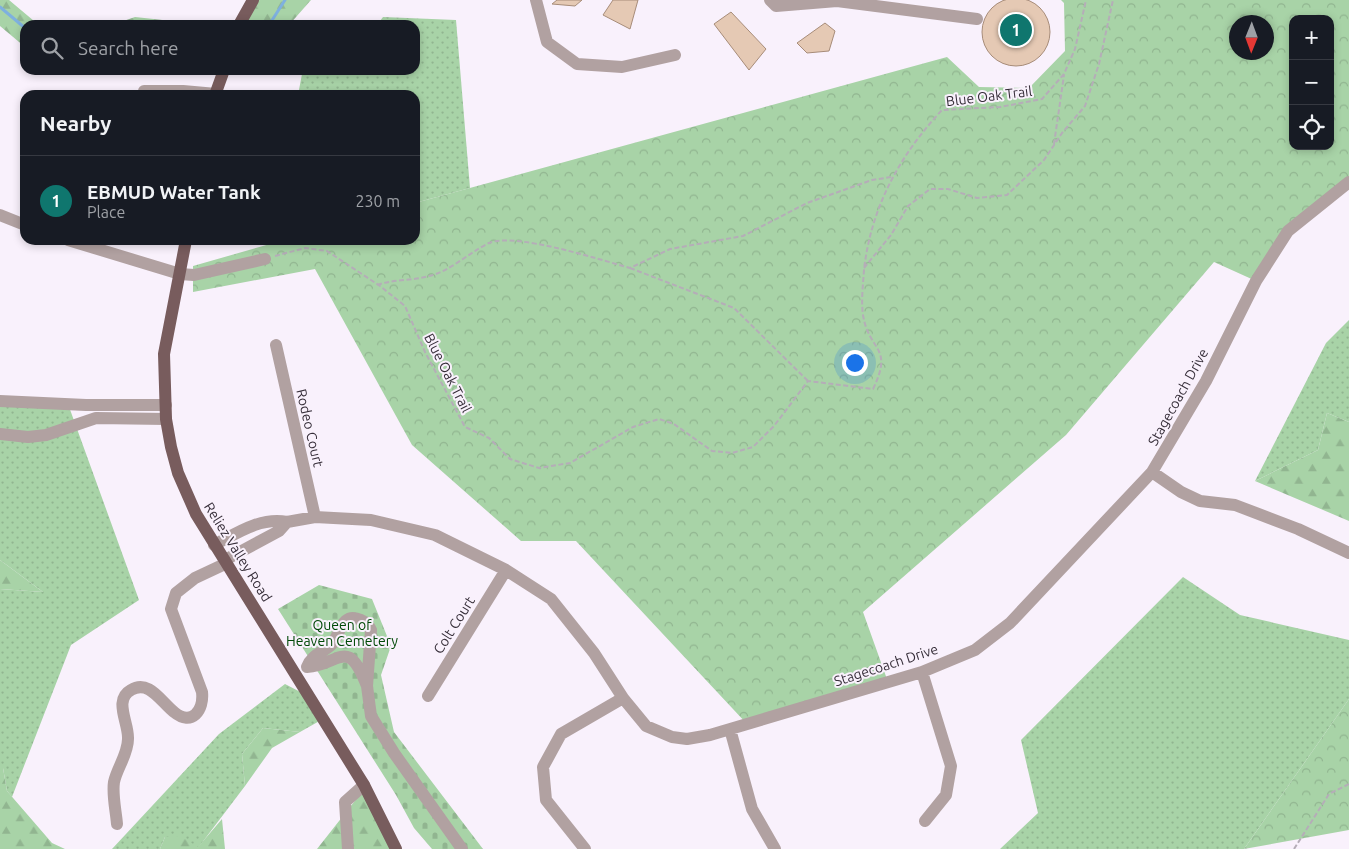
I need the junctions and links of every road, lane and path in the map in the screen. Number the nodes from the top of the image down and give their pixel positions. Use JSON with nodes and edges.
{"nodes":[{"id":1,"x":253,"y":0,"type":"edge"},
{"id":2,"x":536,"y":0,"type":"edge"},
{"id":3,"x":770,"y":0,"type":"edge"},
{"id":4,"x":1086,"y":0,"type":"edge"},
{"id":5,"x":1113,"y":0,"type":"edge"},
{"id":6,"x":837,"y":1,"type":"edge"},
{"id":7,"x":977,"y":19,"type":"dead end"},
{"id":8,"x":242,"y":20,"type":"edge"},
{"id":9,"x":675,"y":55,"type":"dead end"},
{"id":10,"x":1064,"y":74,"type":"junction"},
{"id":11,"x":222,"y":75,"type":"edge"},
{"id":12,"x":216,"y":90,"type":"edge"},
{"id":13,"x":1053,"y":147,"type":"junction"},
{"id":14,"x":891,"y":177,"type":"junction"},
{"id":15,"x":1349,"y":182,"type":"edge"},
{"id":16,"x":0,"y":215,"type":"edge"},
{"id":17,"x":20,"y":223,"type":"edge"},
{"id":18,"x":84,"y":245,"type":"edge"},
{"id":19,"x":185,"y":245,"type":"edge"},
{"id":20,"x":265,"y":259,"type":"joint"},
{"id":21,"x":630,"y":268,"type":"junction"},
{"id":22,"x":864,"y":268,"type":"junction"},
{"id":23,"x":180,"y":274,"type":"junction"},
{"id":24,"x":376,"y":285,"type":"junction"},
{"id":25,"x":276,"y":345,"type":"dead end"},
{"id":26,"x":808,"y":381,"type":"junction"},
{"id":27,"x":0,"y":401,"type":"edge"},
{"id":28,"x":166,"y":405,"type":"junction"},
{"id":29,"x":166,"y":419,"type":"junction"},
{"id":30,"x":0,"y":434,"type":"edge"},
{"id":31,"x":1152,"y":472,"type":"junction"},
{"id":32,"x":315,"y":517,"type":"junction"},
{"id":33,"x":287,"y":522,"type":"junction"},
{"id":34,"x":253,"y":525,"type":"junction"},
{"id":35,"x":260,"y":539,"type":"junction"},
{"id":36,"x":214,"y":546,"type":"junction"},
{"id":37,"x":1349,"y":553,"type":"edge"},
{"id":38,"x":226,"y":562,"type":"junction"},
{"id":39,"x":506,"y":570,"type":"junction"},
{"id":40,"x":334,"y":642,"type":"junction"},
{"id":41,"x":342,"y":656,"type":"junction"},
{"id":42,"x":302,"y":670,"type":"junction"},
{"id":43,"x":922,"y":672,"type":"junction"},
{"id":44,"x":367,"y":686,"type":"junction"},
{"id":45,"x":428,"y":696,"type":"dead end"},
{"id":46,"x":623,"y":698,"type":"junction"},
{"id":47,"x":730,"y":729,"type":"junction"},
{"id":48,"x":1349,"y":784,"type":"edge"},
{"id":49,"x":364,"y":785,"type":"junction"},
{"id":50,"x":925,"y":821,"type":"dead end"},
{"id":51,"x":117,"y":824,"type":"dead end"},
{"id":52,"x":348,"y":849,"type":"edge"},
{"id":53,"x":396,"y":849,"type":"edge"},
{"id":54,"x":462,"y":849,"type":"edge"},
{"id":55,"x":584,"y":849,"type":"edge"},
{"id":56,"x":775,"y":849,"type":"edge"},
{"id":57,"x":1294,"y":849,"type":"edge"}],
"edges":[{"from":1,"to":8,"type":"main road"},
{"from":2,"to":9,"type":"street"},
{"from":3,"to":6,"type":"street"},
{"from":4,"to":10,"type":"path","name":"Blue Oak Trail"},
{"from":5,"to":13,"type":"path"},
{"from":6,"to":7,"type":"street"},
{"from":10,"to":13,"type":"path"},
{"from":10,"to":14,"type":"path","name":"Blue Oak Trail"},
{"from":11,"to":12,"type":"main road"},
{"from":13,"to":22,"type":"path"},
{"from":14,"to":21,"type":"path"},
{"from":14,"to":22,"type":"path","name":"Blue Oak Trail"},
{"from":15,"to":31,"type":"street","name":"Stagecoach Drive"},
{"from":16,"to":17,"type":"street"},
{"from":18,"to":23,"type":"street"},
{"from":19,"to":23,"type":"main road","name":"Reliez Valley Road"},
{"from":20,"to":23,"type":"street"},
{"from":20,"to":24,"type":"path","name":"Blue Oak Trail"},
{"from":21,"to":24,"type":"path"},
{"from":21,"to":26,"type":"path"},
{"from":22,"to":26,"type":"path","name":"Blue Oak Trail"},
{"from":23,"to":28,"type":"main road","name":"Reliez Valley Road"},
{"from":24,"to":26,"type":"path","name":"Blue Oak Trail"},
{"from":25,"to":32,"type":"street","name":"Rodeo Court"},
{"from":27,"to":28,"type":"street"},
{"from":28,"to":29,"type":"main road","name":"Reliez Valley Road"},
{"from":29,"to":30,"type":"street"},
{"from":29,"to":36,"type":"main road","name":"Reliez Valley Road"},
{"from":31,"to":37,"type":"street"},
{"from":31,"to":43,"type":"street","name":"Stagecoach Drive"},
{"from":32,"to":33,"type":"street","name":"Stagecoach Drive"},
{"from":32,"to":39,"type":"street","name":"Stagecoach Drive"},
{"from":33,"to":34,"type":"street","name":"Stagecoach Drive"},
{"from":33,"to":35,"type":"street","name":"Stagecoach Drive"},
{"from":34,"to":35,"type":"street"},
{"from":34,"to":36,"type":"street","name":"Stagecoach Drive"},
{"from":35,"to":38,"type":"street","name":"Stagecoach Drive"},
{"from":36,"to":38,"type":"main road","name":"Reliez Valley Road"},
{"from":38,"to":42,"type":"main road","name":"Reliez Valley Road"},
{"from":38,"to":51,"type":"street","name":"Stagecoach Drive"},
{"from":39,"to":45,"type":"street","name":"Colt Court"},
{"from":39,"to":46,"type":"street","name":"Stagecoach Drive"},
{"from":40,"to":41,"type":"street"},
{"from":40,"to":42,"type":"street"},
{"from":40,"to":44,"type":"street"},
{"from":41,"to":42,"type":"street"},
{"from":41,"to":44,"type":"street"},
{"from":42,"to":49,"type":"main road","name":"Reliez Valley Road"},
{"from":43,"to":47,"type":"street","name":"Stagecoach Drive"},
{"from":43,"to":50,"type":"street"},
{"from":44,"to":54,"type":"street"},
{"from":46,"to":47,"type":"street","name":"Stagecoach Drive"},
{"from":46,"to":55,"type":"street"},
{"from":47,"to":56,"type":"street"},
{"from":48,"to":57,"type":"path"},
{"from":49,"to":52,"type":"street"},
{"from":49,"to":53,"type":"main road","name":"Reliez Valley Road"}]}
